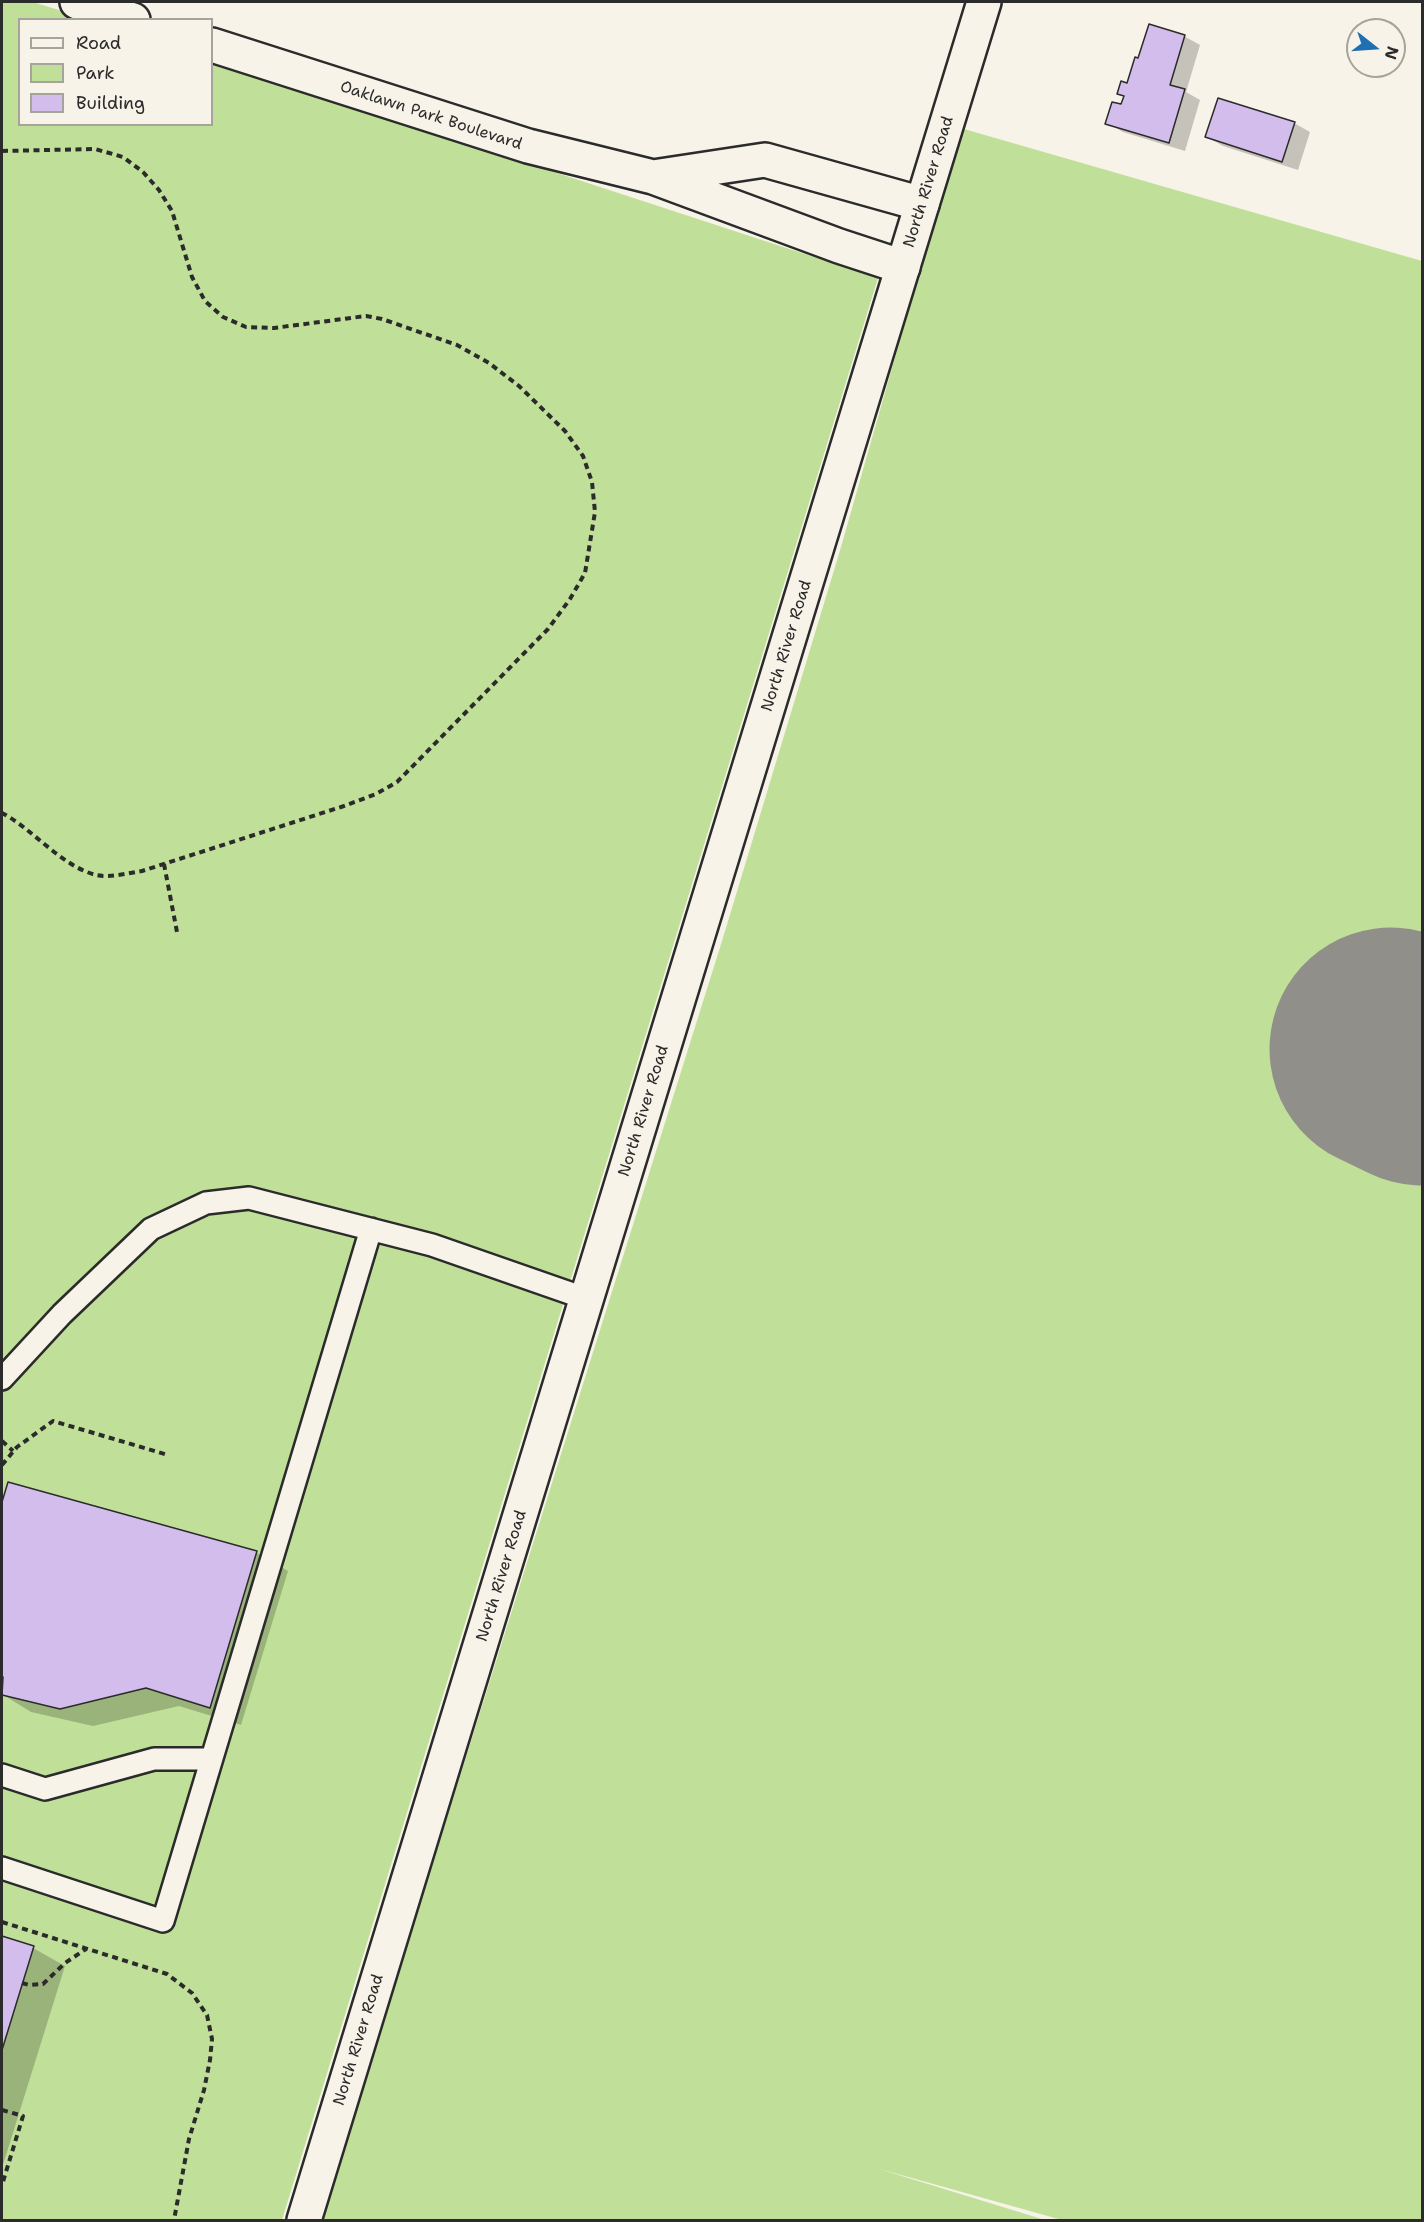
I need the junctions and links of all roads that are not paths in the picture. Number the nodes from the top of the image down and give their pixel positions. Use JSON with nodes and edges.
{"nodes":[{"id":1,"x":77,"y":2,"type":"edge"},
{"id":2,"x":984,"y":2,"type":"edge"},
{"id":3,"x":127,"y":18,"type":"edge"},
{"id":4,"x":213,"y":45,"type":"edge"},
{"id":5,"x":652,"y":177,"type":"junction"},
{"id":6,"x":922,"y":204,"type":"junction"},
{"id":7,"x":903,"y":267,"type":"junction"},
{"id":8,"x":371,"y":1229,"type":"junction"},
{"id":9,"x":587,"y":1299,"type":"junction"},
{"id":10,"x":2,"y":1379,"type":"edge"},
{"id":11,"x":212,"y":1759,"type":"junction"},
{"id":12,"x":2,"y":1775,"type":"edge"},
{"id":13,"x":2,"y":1868,"type":"edge"},
{"id":14,"x":304,"y":2220,"type":"edge"}],
"edges":[{"from":1,"to":3,"type":"street"},
{"from":2,"to":6,"type":"street","name":"North River Road"},
{"from":4,"to":5,"type":"street","name":"Oaklawn Park Boulevard"},
{"from":5,"to":6,"type":"street","name":"Oaklawn Park Boulevard"},
{"from":5,"to":7,"type":"street","name":"Oaklawn Park Boulevard"},
{"from":6,"to":7,"type":"street","name":"North River Road"},
{"from":7,"to":9,"type":"street","name":"North River Road"},
{"from":8,"to":9,"type":"lane"},
{"from":8,"to":10,"type":"lane"},
{"from":8,"to":11,"type":"lane"},
{"from":9,"to":14,"type":"street","name":"North River Road"},
{"from":11,"to":12,"type":"lane"},
{"from":11,"to":13,"type":"lane"}]}
